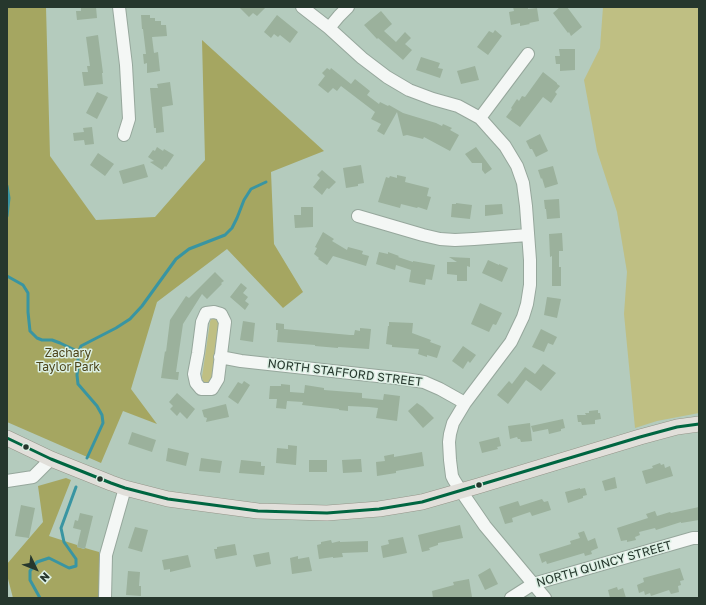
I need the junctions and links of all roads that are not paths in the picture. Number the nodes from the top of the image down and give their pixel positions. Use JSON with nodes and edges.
{"nodes":[{"id":1,"x":119,"y":7,"type":"edge"},
{"id":2,"x":302,"y":7,"type":"edge"},
{"id":3,"x":348,"y":7,"type":"edge"},
{"id":4,"x":329,"y":28,"type":"junction"},
{"id":5,"x":528,"y":54,"type":"dead end"},
{"id":6,"x":480,"y":118,"type":"junction"},
{"id":7,"x":124,"y":135,"type":"dead end"},
{"id":8,"x":358,"y":216,"type":"dead end"},
{"id":9,"x":528,"y":236,"type":"junction"},
{"id":10,"x":220,"y":357,"type":"junction"},
{"id":11,"x":465,"y":403,"type":"junction"},
{"id":12,"x":699,"y":424,"type":"edge"},
{"id":13,"x":7,"y":438,"type":"edge"},
{"id":14,"x":51,"y":459,"type":"junction"},
{"id":15,"x":7,"y":481,"type":"edge"},
{"id":16,"x":125,"y":488,"type":"junction"},
{"id":17,"x":461,"y":492,"type":"junction"},
{"id":18,"x":699,"y":538,"type":"edge"},
{"id":19,"x":533,"y":584,"type":"junction"},
{"id":20,"x":105,"y":598,"type":"edge"},
{"id":21,"x":511,"y":598,"type":"edge"},
{"id":22,"x":546,"y":598,"type":"edge"}],
"edges":[{"from":1,"to":7,"type":"street"},
{"from":2,"to":4,"type":"street"},
{"from":3,"to":4,"type":"street"},
{"from":4,"to":6,"type":"street"},
{"from":5,"to":6,"type":"street"},
{"from":6,"to":9,"type":"street"},
{"from":8,"to":9,"type":"street"},
{"from":9,"to":11,"type":"street"},
{"from":10,"to":10,"type":"street"},
{"from":10,"to":11,"type":"street","name":"NORTH STAFFORD STREET"},
{"from":11,"to":17,"type":"street"},
{"from":12,"to":17,"type":"main road"},
{"from":13,"to":14,"type":"main road"},
{"from":14,"to":15,"type":"street"},
{"from":14,"to":16,"type":"main road"},
{"from":16,"to":17,"type":"main road"},
{"from":16,"to":20,"type":"street"},
{"from":17,"to":19,"type":"street"},
{"from":18,"to":19,"type":"street","name":"NORTH QUINCY STREET"},
{"from":19,"to":21,"type":"street","name":"NORTH QUINCY STREET"},
{"from":19,"to":22,"type":"street"}]}
